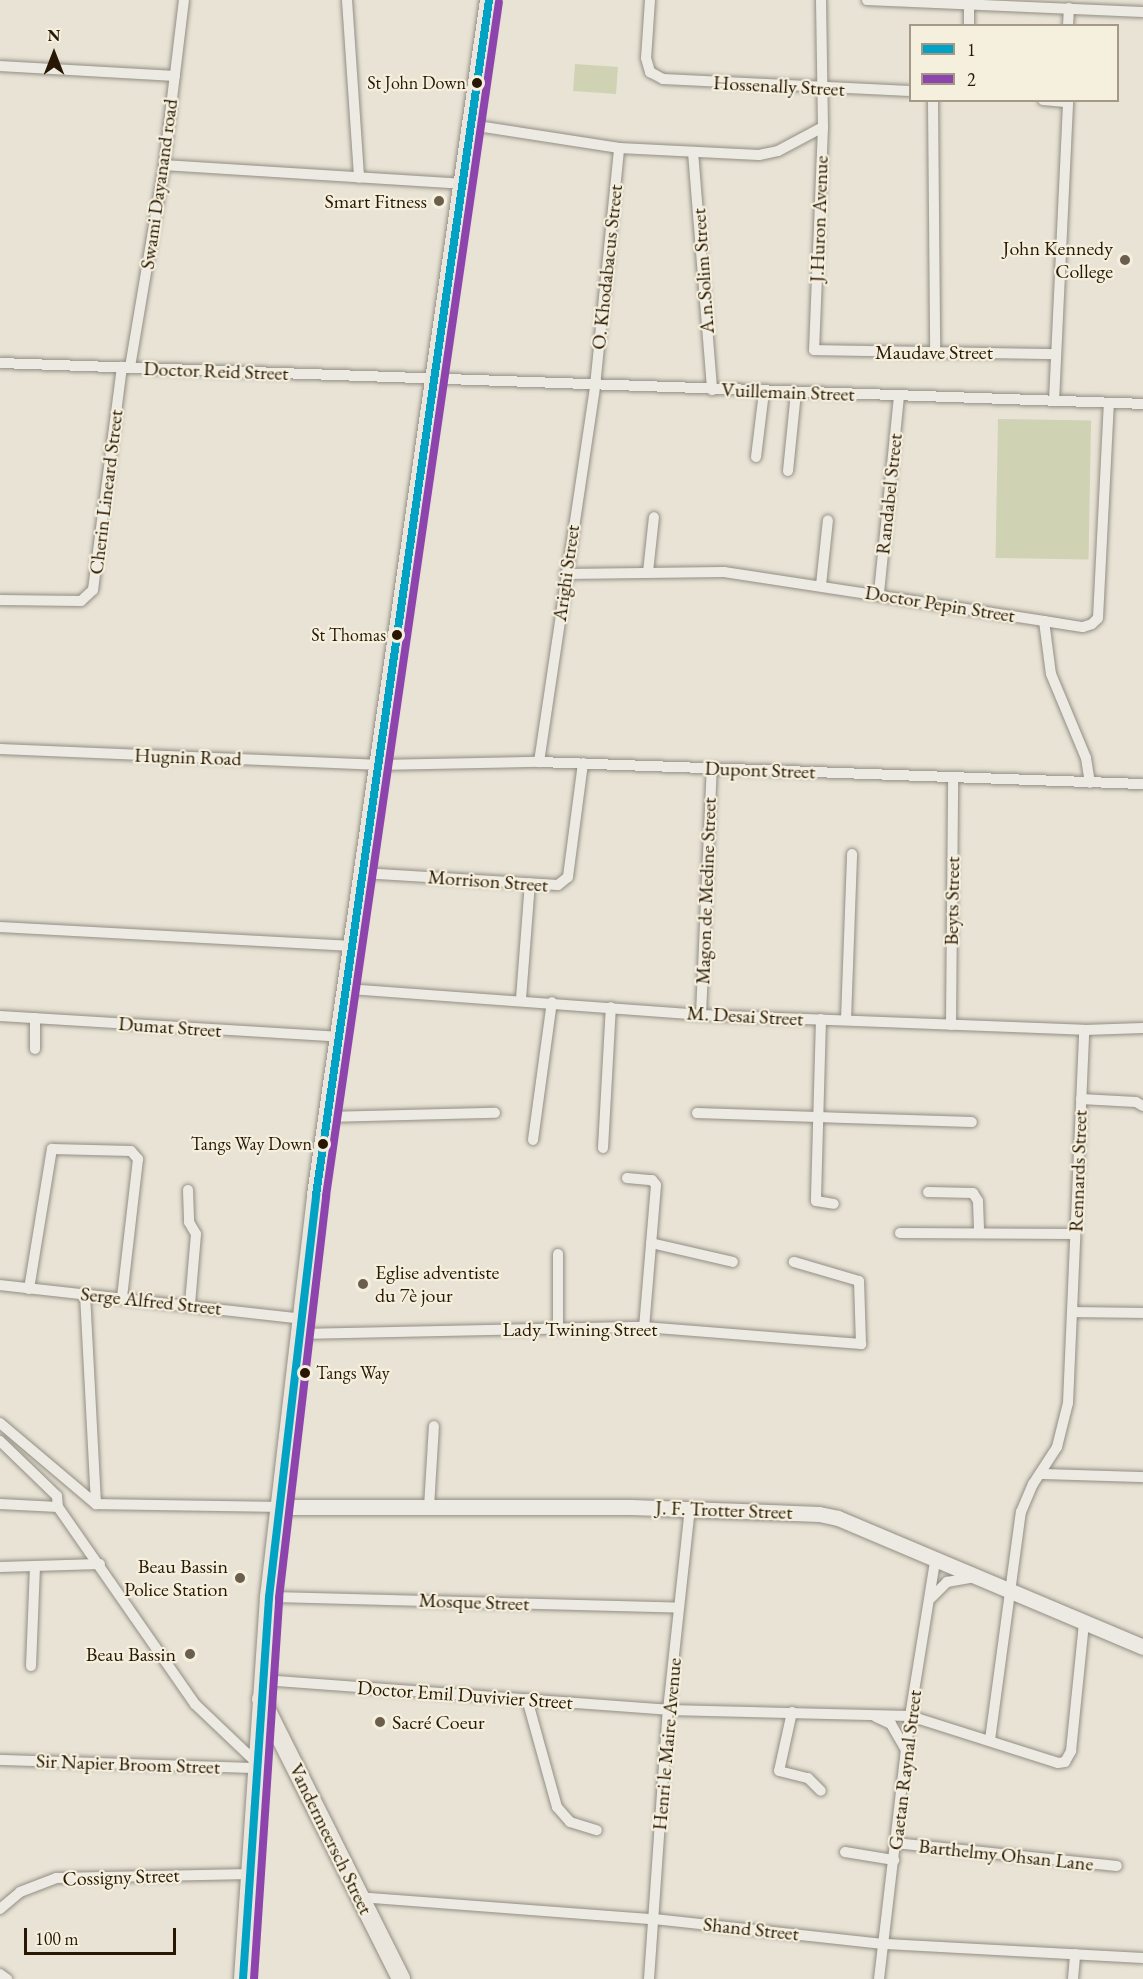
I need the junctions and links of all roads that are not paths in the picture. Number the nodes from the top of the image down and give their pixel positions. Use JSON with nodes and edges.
{"nodes":[{"id":1,"x":184,"y":0,"type":"edge"},
{"id":2,"x":347,"y":0,"type":"edge"},
{"id":3,"x":489,"y":0,"type":"edge"},
{"id":4,"x":650,"y":0,"type":"edge"},
{"id":5,"x":821,"y":0,"type":"edge"},
{"id":6,"x":867,"y":0,"type":"edge"},
{"id":7,"x":969,"y":2,"type":"edge"},
{"id":8,"x":1113,"y":5,"type":"edge"},
{"id":9,"x":1069,"y":8,"type":"junction"},
{"id":10,"x":1143,"y":12,"type":"edge"},
{"id":11,"x":969,"y":24,"type":"edge"},
{"id":12,"x":1068,"y":24,"type":"edge"},
{"id":13,"x":0,"y":66,"type":"edge"},
{"id":14,"x":175,"y":76,"type":"junction"},
{"id":15,"x":822,"y":89,"type":"junction"},
{"id":16,"x":909,"y":91,"type":"edge"},
{"id":17,"x":933,"y":102,"type":"edge"},
{"id":18,"x":1068,"y":102,"type":"edge"},
{"id":19,"x":471,"y":125,"type":"junction"},
{"id":20,"x":823,"y":127,"type":"junction"},
{"id":21,"x":619,"y":148,"type":"junction"},
{"id":22,"x":693,"y":152,"type":"junction"},
{"id":23,"x":164,"y":165,"type":"junction"},
{"id":24,"x":359,"y":178,"type":"junction"},
{"id":25,"x":464,"y":184,"type":"junction"},
{"id":26,"x":814,"y":350,"type":"joint"},
{"id":27,"x":935,"y":350,"type":"junction"},
{"id":28,"x":1055,"y":354,"type":"junction"},
{"id":29,"x":0,"y":363,"type":"edge"},
{"id":30,"x":126,"y":367,"type":"junction"},
{"id":31,"x":433,"y":380,"type":"junction"},
{"id":32,"x":595,"y":386,"type":"junction"},
{"id":33,"x":712,"y":390,"type":"junction"},
{"id":34,"x":764,"y":392,"type":"junction"},
{"id":35,"x":796,"y":392,"type":"junction"},
{"id":36,"x":899,"y":396,"type":"junction"},
{"id":37,"x":1054,"y":401,"type":"junction"},
{"id":38,"x":1109,"y":403,"type":"junction"},
{"id":39,"x":1143,"y":404,"type":"edge"},
{"id":40,"x":756,"y":457,"type":"dead end"},
{"id":41,"x":788,"y":471,"type":"dead end"},
{"id":42,"x":654,"y":517,"type":"dead end"},
{"id":43,"x":828,"y":520,"type":"dead end"},
{"id":44,"x":648,"y":572,"type":"junction"},
{"id":45,"x":565,"y":574,"type":"junction"},
{"id":46,"x":821,"y":585,"type":"junction"},
{"id":47,"x":879,"y":593,"type":"junction"},
{"id":48,"x":0,"y":600,"type":"edge"},
{"id":49,"x":1044,"y":621,"type":"junction"},
{"id":50,"x":0,"y":749,"type":"edge"},
{"id":51,"x":539,"y":762,"type":"junction"},
{"id":52,"x":583,"y":763,"type":"junction"},
{"id":53,"x":376,"y":765,"type":"junction"},
{"id":54,"x":712,"y":768,"type":"junction"},
{"id":55,"x":953,"y":777,"type":"junction"},
{"id":56,"x":1089,"y":783,"type":"junction"},
{"id":57,"x":1143,"y":784,"type":"edge"},
{"id":58,"x":852,"y":854,"type":"dead end"},
{"id":59,"x":362,"y":873,"type":"junction"},
{"id":60,"x":530,"y":883,"type":"junction"},
{"id":61,"x":0,"y":927,"type":"edge"},
{"id":62,"x":352,"y":946,"type":"junction"},
{"id":63,"x":348,"y":989,"type":"junction"},
{"id":64,"x":521,"y":999,"type":"junction"},
{"id":65,"x":552,"y":1002,"type":"junction"},
{"id":66,"x":611,"y":1007,"type":"junction"},
{"id":67,"x":701,"y":1015,"type":"junction"},
{"id":68,"x":0,"y":1016,"type":"edge"},
{"id":69,"x":35,"y":1018,"type":"junction"},
{"id":70,"x":821,"y":1019,"type":"junction"},
{"id":71,"x":846,"y":1020,"type":"junction"},
{"id":72,"x":951,"y":1025,"type":"junction"},
{"id":73,"x":1143,"y":1028,"type":"edge"},
{"id":74,"x":1084,"y":1030,"type":"junction"},
{"id":75,"x":341,"y":1037,"type":"junction"},
{"id":76,"x":35,"y":1049,"type":"dead end"},
{"id":77,"x":1081,"y":1099,"type":"junction"},
{"id":78,"x":1143,"y":1106,"type":"edge"},
{"id":79,"x":495,"y":1113,"type":"dead end"},
{"id":80,"x":697,"y":1113,"type":"dead end"},
{"id":81,"x":819,"y":1115,"type":"junction"},
{"id":82,"x":326,"y":1117,"type":"junction"},
{"id":83,"x":972,"y":1122,"type":"dead end"},
{"id":84,"x":533,"y":1140,"type":"dead end"},
{"id":85,"x":603,"y":1148,"type":"dead end"},
{"id":86,"x":627,"y":1178,"type":"dead end"},
{"id":87,"x":188,"y":1190,"type":"dead end"},
{"id":88,"x":928,"y":1192,"type":"dead end"},
{"id":89,"x":834,"y":1204,"type":"dead end"},
{"id":90,"x":900,"y":1233,"type":"dead end"},
{"id":91,"x":979,"y":1233,"type":"junction"},
{"id":92,"x":1075,"y":1234,"type":"junction"},
{"id":93,"x":651,"y":1243,"type":"junction"},
{"id":94,"x":558,"y":1254,"type":"dead end"},
{"id":95,"x":733,"y":1262,"type":"dead end"},
{"id":96,"x":794,"y":1262,"type":"dead end"},
{"id":97,"x":0,"y":1285,"type":"edge"},
{"id":98,"x":29,"y":1289,"type":"junction"},
{"id":99,"x":85,"y":1294,"type":"junction"},
{"id":100,"x":122,"y":1298,"type":"junction"},
{"id":101,"x":190,"y":1304,"type":"junction"},
{"id":102,"x":1074,"y":1312,"type":"junction"},
{"id":103,"x":1143,"y":1313,"type":"edge"},
{"id":104,"x":300,"y":1326,"type":"junction"},
{"id":105,"x":558,"y":1326,"type":"junction"},
{"id":106,"x":644,"y":1328,"type":"junction"},
{"id":107,"x":0,"y":1423,"type":"edge"},
{"id":108,"x":434,"y":1426,"type":"dead end"},
{"id":109,"x":0,"y":1441,"type":"edge"},
{"id":110,"x":1040,"y":1474,"type":"junction"},
{"id":111,"x":1143,"y":1477,"type":"edge"},
{"id":112,"x":0,"y":1504,"type":"edge"},
{"id":113,"x":96,"y":1504,"type":"junction"},
{"id":114,"x":58,"y":1506,"type":"junction"},
{"id":115,"x":279,"y":1507,"type":"junction"},
{"id":116,"x":429,"y":1507,"type":"junction"},
{"id":117,"x":690,"y":1509,"type":"junction"},
{"id":118,"x":935,"y":1562,"type":"junction"},
{"id":119,"x":100,"y":1564,"type":"junction"},
{"id":120,"x":35,"y":1566,"type":"junction"},
{"id":121,"x":0,"y":1567,"type":"edge"},
{"id":122,"x":974,"y":1577,"type":"junction"},
{"id":123,"x":1010,"y":1592,"type":"junction"},
{"id":124,"x":269,"y":1597,"type":"junction"},
{"id":125,"x":929,"y":1601,"type":"junction"},
{"id":126,"x":679,"y":1608,"type":"junction"},
{"id":127,"x":1084,"y":1622,"type":"junction"},
{"id":128,"x":1143,"y":1647,"type":"edge"},
{"id":129,"x":31,"y":1666,"type":"dead end"},
{"id":130,"x":263,"y":1680,"type":"junction"},
{"id":131,"x":261,"y":1699,"type":"junction"},
{"id":132,"x":526,"y":1699,"type":"junction"},
{"id":133,"x":668,"y":1710,"type":"junction"},
{"id":134,"x":792,"y":1712,"type":"junction"},
{"id":135,"x":869,"y":1714,"type":"junction"},
{"id":136,"x":910,"y":1716,"type":"junction"},
{"id":137,"x":990,"y":1740,"type":"junction"},
{"id":138,"x":906,"y":1751,"type":"junction"},
{"id":139,"x":0,"y":1760,"type":"edge"},
{"id":140,"x":256,"y":1772,"type":"junction"},
{"id":141,"x":821,"y":1791,"type":"dead end"},
{"id":142,"x":597,"y":1830,"type":"dead end"},
{"id":143,"x":895,"y":1843,"type":"junction"},
{"id":144,"x":845,"y":1852,"type":"dead end"},
{"id":145,"x":894,"y":1860,"type":"junction"},
{"id":146,"x":1117,"y":1866,"type":"dead end"},
{"id":147,"x":251,"y":1874,"type":"junction"},
{"id":148,"x":358,"y":1897,"type":"junction"},
{"id":149,"x":0,"y":1909,"type":"edge"},
{"id":150,"x":654,"y":1919,"type":"junction"},
{"id":151,"x":886,"y":1944,"type":"junction"},
{"id":152,"x":1075,"y":1954,"type":"junction"},
{"id":153,"x":1143,"y":1958,"type":"edge"},
{"id":154,"x":0,"y":1974,"type":"edge"},
{"id":155,"x":7,"y":1979,"type":"edge"},
{"id":156,"x":243,"y":1979,"type":"edge"},
{"id":157,"x":401,"y":1979,"type":"edge"},
{"id":158,"x":649,"y":1979,"type":"edge"},
{"id":159,"x":879,"y":1979,"type":"edge"},
{"id":160,"x":1073,"y":1979,"type":"edge"}],
"edges":[{"from":1,"to":14,"type":"street","name":"Swami Dayanand road"},
{"from":2,"to":24,"type":"street"},
{"from":3,"to":19,"type":"main road"},
{"from":4,"to":15,"type":"street","name":"Hossenally Street"},
{"from":5,"to":15,"type":"street","name":"J.Huron Avenue"},
{"from":6,"to":7,"type":"street"},
{"from":7,"to":9,"type":"street"},
{"from":7,"to":11,"type":"street"},
{"from":8,"to":9,"type":"street"},
{"from":8,"to":10,"type":"street"},
{"from":9,"to":12,"type":"street"},
{"from":13,"to":14,"type":"street"},
{"from":14,"to":23,"type":"street","name":"Swami Dayanand road"},
{"from":15,"to":16,"type":"street","name":"Hossenally Street"},
{"from":15,"to":20,"type":"street","name":"J.Huron Avenue"},
{"from":17,"to":27,"type":"street"},
{"from":18,"to":28,"type":"street"},
{"from":19,"to":21,"type":"street"},
{"from":19,"to":25,"type":"main road"},
{"from":20,"to":22,"type":"street"},
{"from":20,"to":26,"type":"street","name":"J.Huron Avenue"},
{"from":21,"to":22,"type":"street"},
{"from":21,"to":32,"type":"street","name":"O. Khodabacus Street"},
{"from":22,"to":33,"type":"street","name":"A.n.Solim Street"},
{"from":23,"to":24,"type":"street"},
{"from":23,"to":30,"type":"street","name":"Swami Dayanand road"},
{"from":24,"to":25,"type":"street"},
{"from":25,"to":31,"type":"main road"},
{"from":26,"to":27,"type":"street","name":"Maudave Street"},
{"from":27,"to":28,"type":"street","name":"Maudave Street"},
{"from":28,"to":37,"type":"street"},
{"from":29,"to":30,"type":"street","name":"Doctor Reid Street"},
{"from":30,"to":31,"type":"street","name":"Doctor Reid Street"},
{"from":30,"to":48,"type":"street","name":"Cherin Lineard Street"},
{"from":31,"to":32,"type":"street","name":"Vuillemain Street"},
{"from":31,"to":53,"type":"main road"},
{"from":32,"to":33,"type":"street","name":"Vuillemain Street"},
{"from":32,"to":45,"type":"street","name":"Arighi Street"},
{"from":33,"to":34,"type":"street","name":"Vuillemain Street"},
{"from":34,"to":35,"type":"street","name":"Vuillemain Street"},
{"from":34,"to":40,"type":"street"},
{"from":35,"to":36,"type":"street","name":"Vuillemain Street"},
{"from":35,"to":41,"type":"street"},
{"from":36,"to":37,"type":"street","name":"Vuillemain Street"},
{"from":36,"to":47,"type":"street","name":"Randabel Street"},
{"from":37,"to":38,"type":"street","name":"Vuillemain Street"},
{"from":38,"to":39,"type":"street","name":"Vuillemain Street"},
{"from":38,"to":49,"type":"street","name":"Doctor Pepin Street"},
{"from":42,"to":44,"type":"street"},
{"from":43,"to":46,"type":"street"},
{"from":44,"to":45,"type":"street","name":"Doctor Pepin Street"},
{"from":44,"to":46,"type":"street","name":"Doctor Pepin Street"},
{"from":45,"to":51,"type":"street","name":"Arighi Street"},
{"from":46,"to":47,"type":"street","name":"Doctor Pepin Street"},
{"from":47,"to":49,"type":"street","name":"Doctor Pepin Street"},
{"from":49,"to":56,"type":"street"},
{"from":50,"to":53,"type":"street","name":"Hugnin Road"},
{"from":51,"to":52,"type":"street","name":"Dupont Street"},
{"from":51,"to":53,"type":"street","name":"Dupont Street"},
{"from":52,"to":54,"type":"street","name":"Dupont Street"},
{"from":52,"to":60,"type":"street","name":"Morrison Street"},
{"from":53,"to":59,"type":"main road"},
{"from":54,"to":55,"type":"street","name":"Dupont Street"},
{"from":54,"to":67,"type":"street","name":"Magon de Medine Street"},
{"from":55,"to":56,"type":"street","name":"Dupont Street"},
{"from":55,"to":72,"type":"street","name":"Beyts Street"},
{"from":56,"to":57,"type":"street","name":"Dupont Street"},
{"from":58,"to":71,"type":"street"},
{"from":59,"to":60,"type":"street","name":"Morrison Street"},
{"from":59,"to":62,"type":"main road"},
{"from":60,"to":64,"type":"street"},
{"from":61,"to":62,"type":"street"},
{"from":62,"to":63,"type":"main road"},
{"from":63,"to":64,"type":"street","name":"M. Desai Street"},
{"from":63,"to":75,"type":"main road"},
{"from":64,"to":65,"type":"street","name":"M. Desai Street"},
{"from":65,"to":66,"type":"street","name":"M. Desai Street"},
{"from":65,"to":84,"type":"street"},
{"from":66,"to":67,"type":"street","name":"M. Desai Street"},
{"from":66,"to":85,"type":"street"},
{"from":67,"to":70,"type":"street","name":"M. Desai Street"},
{"from":68,"to":69,"type":"street","name":"Dumat Street"},
{"from":69,"to":75,"type":"street","name":"Dumat Street"},
{"from":69,"to":76,"type":"street"},
{"from":70,"to":71,"type":"street","name":"M. Desai Street"},
{"from":70,"to":81,"type":"street"},
{"from":71,"to":72,"type":"street","name":"M. Desai Street"},
{"from":72,"to":74,"type":"street","name":"M. Desai Street"},
{"from":73,"to":74,"type":"street","name":"M. Desai Street"},
{"from":74,"to":77,"type":"street","name":"Rennards Street"},
{"from":75,"to":82,"type":"main road"},
{"from":77,"to":78,"type":"street"},
{"from":77,"to":92,"type":"street","name":"Rennards Street"},
{"from":79,"to":82,"type":"street"},
{"from":80,"to":81,"type":"street"},
{"from":81,"to":83,"type":"street"},
{"from":81,"to":89,"type":"street"},
{"from":82,"to":104,"type":"main road"},
{"from":86,"to":93,"type":"street"},
{"from":87,"to":101,"type":"street"},
{"from":88,"to":91,"type":"street"},
{"from":90,"to":91,"type":"street"},
{"from":91,"to":92,"type":"street"},
{"from":92,"to":102,"type":"street","name":"Rennards Street"},
{"from":93,"to":95,"type":"street"},
{"from":93,"to":106,"type":"street"},
{"from":94,"to":105,"type":"street"},
{"from":96,"to":106,"type":"street","name":"Lady Twining Street"},
{"from":97,"to":98,"type":"street","name":"Serge Alfred Street"},
{"from":98,"to":99,"type":"street","name":"Serge Alfred Street"},
{"from":98,"to":100,"type":"street"},
{"from":99,"to":100,"type":"street","name":"Serge Alfred Street"},
{"from":99,"to":113,"type":"street"},
{"from":100,"to":101,"type":"street","name":"Serge Alfred Street"},
{"from":101,"to":104,"type":"street","name":"Serge Alfred Street"},
{"from":102,"to":103,"type":"street"},
{"from":102,"to":110,"type":"street","name":"Rennards Street"},
{"from":104,"to":105,"type":"street","name":"Lady Twining Street"},
{"from":104,"to":115,"type":"main road"},
{"from":105,"to":106,"type":"street","name":"Lady Twining Street"},
{"from":107,"to":113,"type":"street"},
{"from":108,"to":116,"type":"street"},
{"from":109,"to":114,"type":"street"},
{"from":110,"to":111,"type":"street"},
{"from":110,"to":123,"type":"street","name":"Rennards Street"},
{"from":112,"to":114,"type":"street"},
{"from":113,"to":115,"type":"street"},
{"from":114,"to":119,"type":"street"},
{"from":115,"to":116,"type":"street","name":"J. F. Trotter Street"},
{"from":115,"to":124,"type":"main road"},
{"from":116,"to":117,"type":"street","name":"J. F. Trotter Street"},
{"from":117,"to":118,"type":"street","name":"J. F. Trotter Street"},
{"from":117,"to":126,"type":"street","name":"Henri le Maire Avenue"},
{"from":118,"to":122,"type":"street","name":"J. F. Trotter Street"},
{"from":118,"to":125,"type":"street","name":"Gaetan Raynal Street"},
{"from":119,"to":120,"type":"street"},
{"from":119,"to":140,"type":"street"},
{"from":120,"to":121,"type":"street"},
{"from":120,"to":129,"type":"street"},
{"from":122,"to":123,"type":"street","name":"J. F. Trotter Street"},
{"from":122,"to":125,"type":"street"},
{"from":123,"to":127,"type":"street","name":"J. F. Trotter Street"},
{"from":123,"to":137,"type":"street","name":"Rennards Street"},
{"from":124,"to":126,"type":"street","name":"Mosque Street"},
{"from":124,"to":130,"type":"main road"},
{"from":125,"to":136,"type":"street","name":"Gaetan Raynal Street"},
{"from":126,"to":133,"type":"street","name":"Henri le Maire Avenue"},
{"from":127,"to":128,"type":"street","name":"J. F. Trotter Street"},
{"from":127,"to":137,"type":"street","name":"Doctor Emil Duvivier Street"},
{"from":130,"to":131,"type":"main road"},
{"from":130,"to":132,"type":"street","name":"Doctor Emil Duvivier Street"},
{"from":131,"to":140,"type":"main road"},
{"from":131,"to":148,"type":"main road","name":"Vandermeersch Street"},
{"from":132,"to":133,"type":"street","name":"Doctor Emil Duvivier Street"},
{"from":132,"to":142,"type":"street"},
{"from":133,"to":134,"type":"street","name":"Doctor Emil Duvivier Street"},
{"from":133,"to":150,"type":"street","name":"Henri le Maire Avenue"},
{"from":134,"to":135,"type":"street","name":"Doctor Emil Duvivier Street"},
{"from":134,"to":141,"type":"street"},
{"from":135,"to":136,"type":"street","name":"Doctor Emil Duvivier Street"},
{"from":135,"to":138,"type":"street"},
{"from":136,"to":137,"type":"street","name":"Doctor Emil Duvivier Street"},
{"from":136,"to":138,"type":"street","name":"Gaetan Raynal Street"},
{"from":138,"to":143,"type":"street","name":"Gaetan Raynal Street"},
{"from":139,"to":140,"type":"street","name":"Sir Napier Broom Street"},
{"from":140,"to":147,"type":"main road"},
{"from":143,"to":145,"type":"street","name":"Gaetan Raynal Street"},
{"from":143,"to":146,"type":"street","name":"Barthelmy Ohsan Lane"},
{"from":144,"to":145,"type":"street"},
{"from":145,"to":151,"type":"street","name":"Gaetan Raynal Street"},
{"from":147,"to":149,"type":"street","name":"Cossigny Street"},
{"from":147,"to":156,"type":"main road"},
{"from":148,"to":150,"type":"street","name":"Shand Street"},
{"from":148,"to":157,"type":"main road","name":"Vandermeersch Street"},
{"from":150,"to":151,"type":"street","name":"Shand Street"},
{"from":150,"to":158,"type":"street","name":"Henri le Maire Avenue"},
{"from":151,"to":152,"type":"street","name":"Shand Street"},
{"from":151,"to":159,"type":"street","name":"Gaetan Raynal Street"},
{"from":152,"to":153,"type":"street","name":"Shand Street"},
{"from":152,"to":160,"type":"street"},
{"from":154,"to":155,"type":"street"}]}
